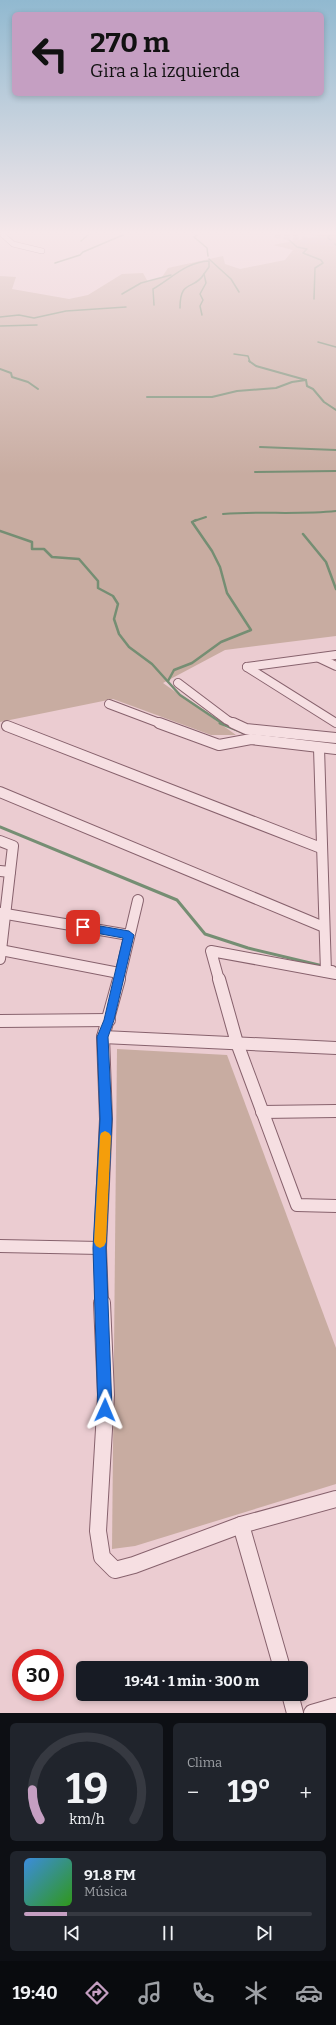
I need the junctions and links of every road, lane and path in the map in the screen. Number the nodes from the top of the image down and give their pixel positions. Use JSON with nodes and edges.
{"nodes":[{"id":1,"x":336,"y":655,"type":"edge"},
{"id":2,"x":319,"y":658,"type":"junction"},
{"id":3,"x":336,"y":666,"type":"edge"},
{"id":4,"x":178,"y":683,"type":"dead end"},
{"id":5,"x":109,"y":704,"type":"dead end"},
{"id":6,"x":336,"y":723,"type":"edge"},
{"id":7,"x":7,"y":726,"type":"dead end"},
{"id":8,"x":336,"y":738,"type":"edge"},
{"id":9,"x":319,"y":748,"type":"junction"},
{"id":10,"x":336,"y":749,"type":"edge"},
{"id":11,"x":0,"y":792,"type":"edge"},
{"id":12,"x":0,"y":841,"type":"edge"},
{"id":13,"x":321,"y":848,"type":"junction"},
{"id":14,"x":5,"y":871,"type":"edge"},
{"id":15,"x":138,"y":900,"type":"dead end"},
{"id":16,"x":3,"y":914,"type":"edge"},
{"id":17,"x":324,"y":927,"type":"junction"},
{"id":18,"x":129,"y":935,"type":"junction"},
{"id":19,"x":0,"y":953,"type":"edge"},
{"id":20,"x":333,"y":972,"type":"edge"},
{"id":21,"x":119,"y":973,"type":"junction"},
{"id":22,"x":109,"y":1020,"type":"junction"},
{"id":23,"x":0,"y":1021,"type":"edge"},
{"id":24,"x":102,"y":1037,"type":"junction"},
{"id":25,"x":237,"y":1043,"type":"junction"},
{"id":26,"x":336,"y":1048,"type":"edge"},
{"id":27,"x":262,"y":1112,"type":"junction"},
{"id":28,"x":336,"y":1112,"type":"edge"},
{"id":29,"x":336,"y":1206,"type":"edge"},
{"id":30,"x":0,"y":1246,"type":"edge"},
{"id":31,"x":100,"y":1248,"type":"junction"},
{"id":32,"x":336,"y":1498,"type":"edge"},
{"id":33,"x":241,"y":1525,"type":"junction"},
{"id":34,"x":280,"y":1661,"type":"edge"},
{"id":35,"x":292,"y":1701,"type":"edge"},
{"id":36,"x":336,"y":1706,"type":"edge"},
{"id":37,"x":295,"y":1713,"type":"edge"},
{"id":38,"x":312,"y":1713,"type":"edge"}],
"edges":[{"from":1,"to":2,"type":"street"},
{"from":2,"to":3,"type":"street"},
{"from":2,"to":6,"type":"street"},
{"from":4,"to":8,"type":"street"},
{"from":5,"to":9,"type":"street"},
{"from":7,"to":13,"type":"street"},
{"from":9,"to":10,"type":"street"},
{"from":9,"to":13,"type":"street"},
{"from":11,"to":17,"type":"street"},
{"from":12,"to":14,"type":"street"},
{"from":13,"to":17,"type":"street"},
{"from":14,"to":16,"type":"street"},
{"from":15,"to":18,"type":"street"},
{"from":16,"to":18,"type":"street"},
{"from":16,"to":19,"type":"street"},
{"from":17,"to":20,"type":"street"},
{"from":18,"to":21,"type":"street"},
{"from":19,"to":21,"type":"street"},
{"from":20,"to":25,"type":"street"},
{"from":21,"to":22,"type":"street"},
{"from":22,"to":23,"type":"street"},
{"from":22,"to":24,"type":"street"},
{"from":24,"to":25,"type":"street"},
{"from":24,"to":31,"type":"street"},
{"from":25,"to":26,"type":"street"},
{"from":25,"to":27,"type":"street"},
{"from":27,"to":28,"type":"street"},
{"from":27,"to":29,"type":"street"},
{"from":30,"to":31,"type":"street"},
{"from":31,"to":33,"type":"street"},
{"from":32,"to":33,"type":"street"},
{"from":33,"to":34,"type":"street"},
{"from":35,"to":37,"type":"street"},
{"from":36,"to":38,"type":"street"}]}
